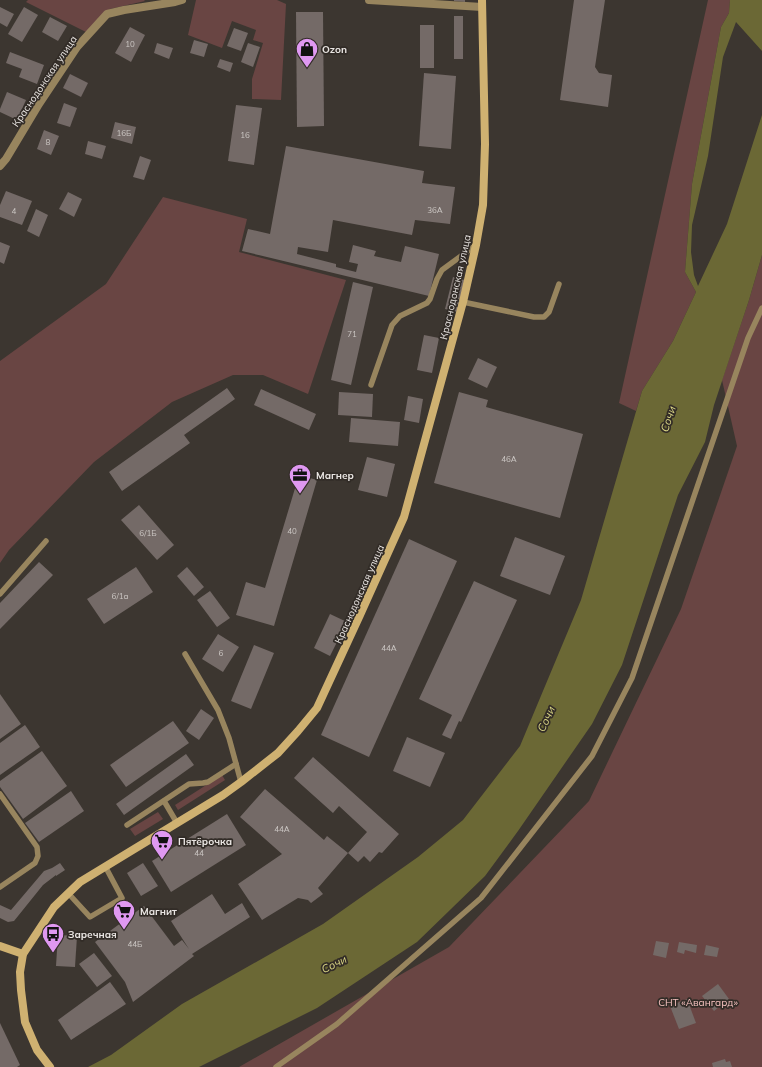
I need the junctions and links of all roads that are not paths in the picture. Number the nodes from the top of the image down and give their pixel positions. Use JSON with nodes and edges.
{"nodes":[{"id":1,"x":182,"y":0,"type":"edge"},
{"id":2,"x":369,"y":0,"type":"edge"},
{"id":3,"x":482,"y":3,"type":"edge"},
{"id":4,"x":3,"y":157,"type":"edge"},
{"id":5,"x":0,"y":166,"type":"edge"},
{"id":6,"x":476,"y":244,"type":"junction"},
{"id":7,"x":559,"y":284,"type":"dead end"},
{"id":8,"x":463,"y":302,"type":"junction"},
{"id":9,"x":762,"y":308,"type":"edge"},
{"id":10,"x":371,"y":385,"type":"dead end"},
{"id":11,"x":46,"y":541,"type":"dead end"},
{"id":12,"x":0,"y":594,"type":"edge"},
{"id":13,"x":185,"y":654,"type":"dead end"},
{"id":14,"x":236,"y":764,"type":"junction"},
{"id":15,"x":241,"y":782,"type":"junction"},
{"id":16,"x":0,"y":794,"type":"edge"},
{"id":17,"x":164,"y":801,"type":"junction"},
{"id":18,"x":177,"y":823,"type":"junction"},
{"id":19,"x":127,"y":825,"type":"dead end"},
{"id":20,"x":105,"y":866,"type":"junction"},
{"id":21,"x":0,"y":887,"type":"edge"},
{"id":22,"x":68,"y":893,"type":"junction"},
{"id":23,"x":0,"y":946,"type":"edge"},
{"id":24,"x":23,"y":954,"type":"junction"},
{"id":25,"x":50,"y":1067,"type":"edge"},
{"id":26,"x":276,"y":1067,"type":"edge"}],
"edges":[{"from":1,"to":4,"type":"street","name":"Краснодонская улица"},
{"from":2,"to":3,"type":"street","name":"Краснодонская улица"},
{"from":3,"to":6,"type":"street","name":"Краснодонская улица"},
{"from":4,"to":5,"type":"street","name":"Краснодонская улица"},
{"from":6,"to":8,"type":"street","name":"Краснодонская улица"},
{"from":6,"to":10,"type":"lane"},
{"from":7,"to":8,"type":"lane"},
{"from":8,"to":15,"type":"street","name":"Краснодонская улица"},
{"from":9,"to":26,"type":"lane"},
{"from":11,"to":12,"type":"lane"},
{"from":13,"to":14,"type":"lane"},
{"from":14,"to":15,"type":"lane"},
{"from":14,"to":17,"type":"lane"},
{"from":15,"to":18,"type":"street","name":"Краснодонская улица"},
{"from":16,"to":21,"type":"lane"},
{"from":17,"to":18,"type":"lane"},
{"from":17,"to":19,"type":"lane"},
{"from":18,"to":20,"type":"street","name":"Краснодонская улица"},
{"from":20,"to":22,"type":"street","name":"Краснодонская улица"},
{"from":20,"to":22,"type":"lane"},
{"from":22,"to":24,"type":"street","name":"Краснодонская улица"},
{"from":23,"to":24,"type":"street"},
{"from":24,"to":25,"type":"street","name":"Краснодонская улица"}]}
